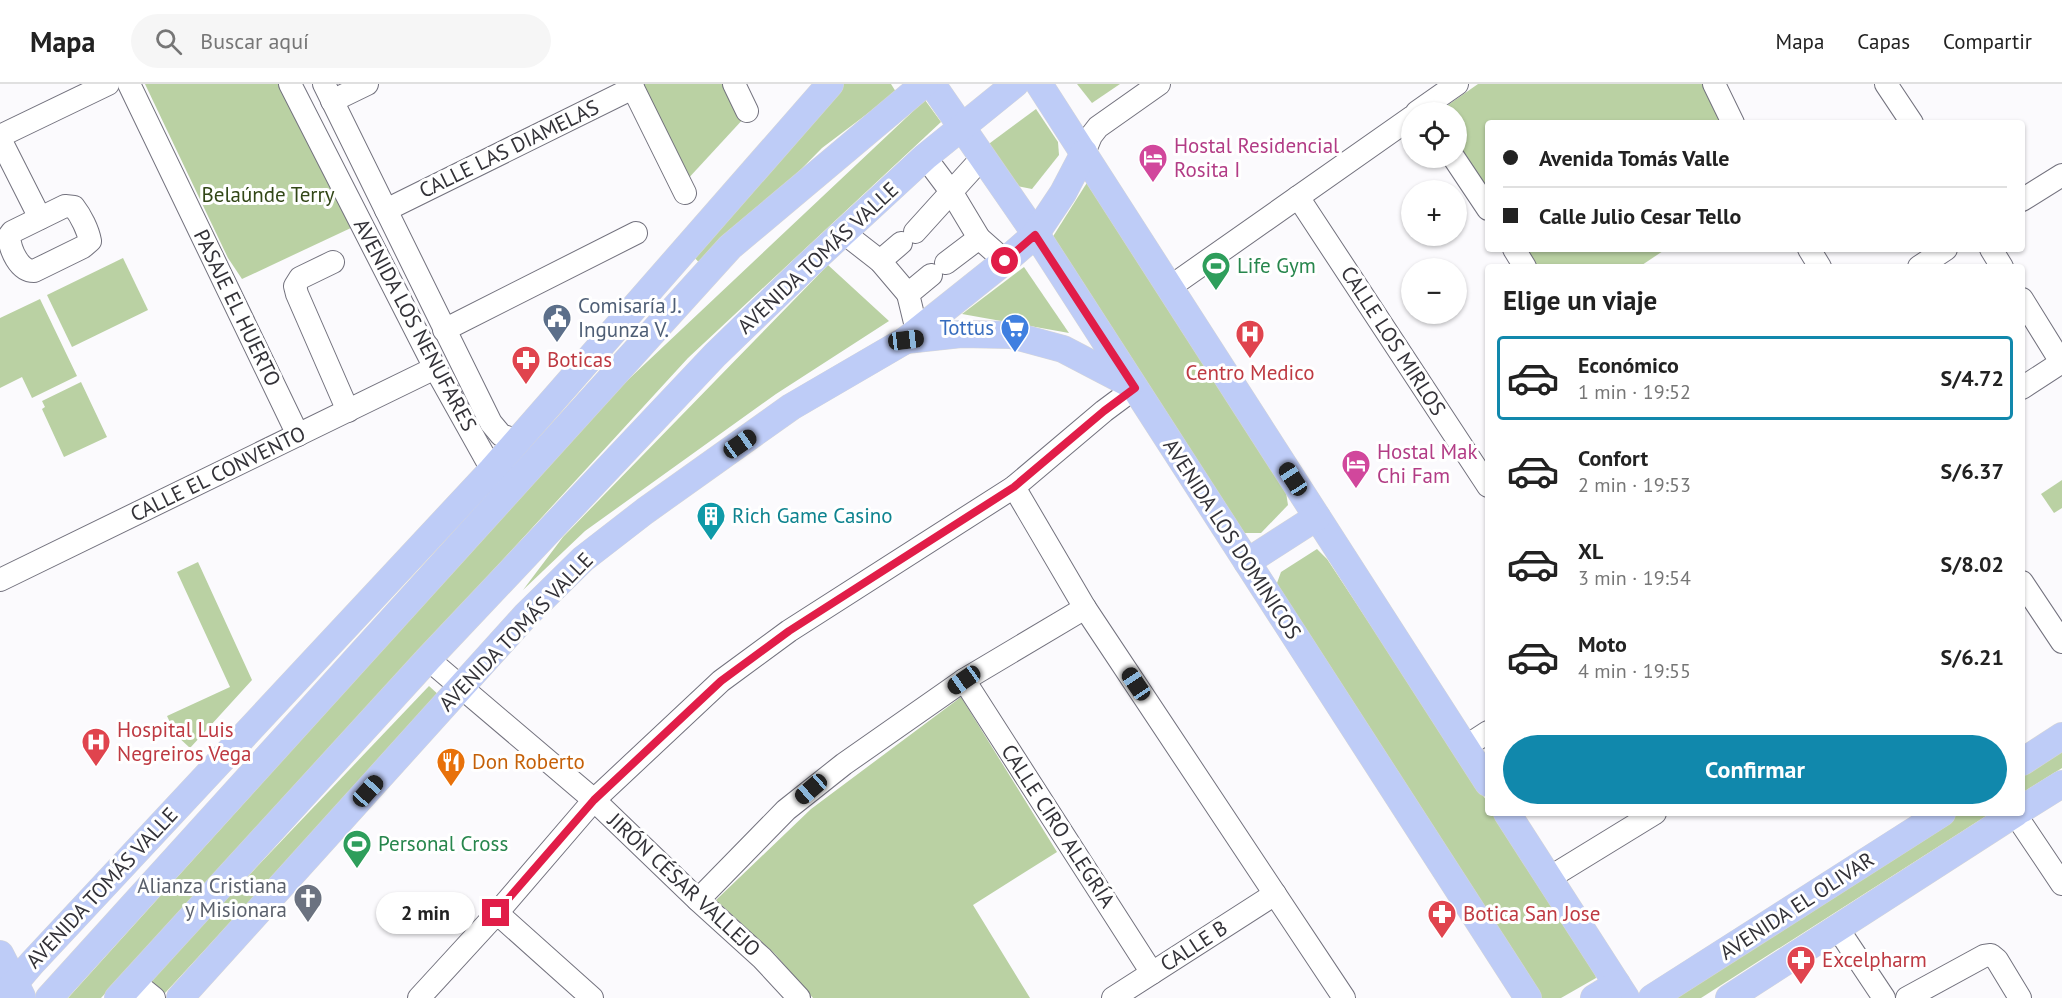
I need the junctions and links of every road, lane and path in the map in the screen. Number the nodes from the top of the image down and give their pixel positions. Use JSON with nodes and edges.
{"nodes":[{"id":1,"x":108,"y":84,"type":"edge"},
{"id":2,"x":129,"y":84,"type":"edge"},
{"id":3,"x":290,"y":84,"type":"edge"},
{"id":4,"x":368,"y":84,"type":"edge"},
{"id":5,"x":734,"y":84,"type":"edge"},
{"id":6,"x":830,"y":84,"type":"edge"},
{"id":7,"x":924,"y":84,"type":"edge"},
{"id":8,"x":932,"y":84,"type":"edge"},
{"id":9,"x":1015,"y":84,"type":"edge"},
{"id":10,"x":1039,"y":84,"type":"edge"},
{"id":11,"x":1159,"y":84,"type":"edge"},
{"id":12,"x":1457,"y":84,"type":"edge"},
{"id":13,"x":1714,"y":84,"type":"edge"},
{"id":14,"x":1886,"y":84,"type":"edge"},
{"id":15,"x":632,"y":86,"type":"edge"},
{"id":16,"x":328,"y":92,"type":"edge"},
{"id":17,"x":1433,"y":102,"type":"edge"},
{"id":18,"x":747,"y":111,"type":"dead end"},
{"id":19,"x":1732,"y":120,"type":"edge"},
{"id":20,"x":1910,"y":120,"type":"edge"},
{"id":21,"x":1401,"y":125,"type":"edge"},
{"id":22,"x":960,"y":127,"type":"junction"},
{"id":23,"x":0,"y":138,"type":"edge"},
{"id":24,"x":1084,"y":153,"type":"junction"},
{"id":25,"x":925,"y":157,"type":"junction"},
{"id":26,"x":981,"y":159,"type":"junction"},
{"id":27,"x":1461,"y":168,"type":"edge"},
{"id":28,"x":2062,"y":175,"type":"edge"},
{"id":29,"x":685,"y":193,"type":"dead end"},
{"id":30,"x":952,"y":193,"type":"junction"},
{"id":31,"x":1298,"y":197,"type":"junction"},
{"id":32,"x":2025,"y":198,"type":"edge"},
{"id":33,"x":1485,"y":204,"type":"edge"},
{"id":34,"x":386,"y":210,"type":"junction"},
{"id":35,"x":39,"y":218,"type":"dead end"},
{"id":36,"x":636,"y":233,"type":"dead end"},
{"id":37,"x":844,"y":233,"type":"junction"},
{"id":38,"x":1035,"y":235,"type":"junction"},
{"id":39,"x":980,"y":238,"type":"junction"},
{"id":40,"x":1942,"y":252,"type":"edge"},
{"id":41,"x":880,"y":261,"type":"junction"},
{"id":42,"x":1005,"y":261,"type":"junction"},
{"id":43,"x":333,"y":262,"type":"dead end"},
{"id":44,"x":1924,"y":264,"type":"edge"},
{"id":45,"x":1170,"y":287,"type":"junction"},
{"id":46,"x":908,"y":294,"type":"junction"},
{"id":47,"x":2025,"y":304,"type":"edge"},
{"id":48,"x":444,"y":330,"type":"junction"},
{"id":49,"x":911,"y":336,"type":"junction"},
{"id":50,"x":2062,"y":362,"type":"edge"},
{"id":51,"x":435,"y":369,"type":"junction"},
{"id":52,"x":2025,"y":386,"type":"edge"},
{"id":53,"x":1134,"y":387,"type":"junction"},
{"id":54,"x":348,"y":411,"type":"junction"},
{"id":55,"x":298,"y":435,"type":"junction"},
{"id":56,"x":518,"y":441,"type":"junction"},
{"id":57,"x":492,"y":470,"type":"junction"},
{"id":58,"x":1485,"y":481,"type":"edge"},
{"id":59,"x":1014,"y":487,"type":"junction"},
{"id":60,"x":1317,"y":517,"type":"junction"},
{"id":61,"x":1247,"y":562,"type":"junction"},
{"id":62,"x":0,"y":580,"type":"edge"},
{"id":63,"x":2025,"y":586,"type":"edge"},
{"id":64,"x":1085,"y":608,"type":"junction"},
{"id":65,"x":2062,"y":642,"type":"edge"},
{"id":66,"x":428,"y":659,"type":"junction"},
{"id":67,"x":964,"y":680,"type":"junction"},
{"id":68,"x":462,"y":687,"type":"junction"},
{"id":69,"x":1485,"y":734,"type":"edge"},
{"id":70,"x":2062,"y":736,"type":"edge"},
{"id":71,"x":1465,"y":747,"type":"junction"},
{"id":72,"x":2025,"y":760,"type":"edge"},
{"id":73,"x":1485,"y":778,"type":"edge"},
{"id":74,"x":2062,"y":784,"type":"edge"},
{"id":75,"x":594,"y":800,"type":"junction"},
{"id":76,"x":2025,"y":807,"type":"edge"},
{"id":77,"x":1509,"y":816,"type":"edge"},
{"id":78,"x":1649,"y":816,"type":"edge"},
{"id":79,"x":1937,"y":816,"type":"edge"},
{"id":80,"x":2010,"y":816,"type":"edge"},
{"id":81,"x":2017,"y":816,"type":"edge"},
{"id":82,"x":1549,"y":878,"type":"junction"},
{"id":83,"x":2062,"y":884,"type":"edge"},
{"id":84,"x":1275,"y":894,"type":"junction"},
{"id":85,"x":698,"y":900,"type":"junction"},
{"id":86,"x":496,"y":913,"type":"junction"},
{"id":87,"x":1838,"y":929,"type":"junction"},
{"id":88,"x":0,"y":954,"type":"edge"},
{"id":89,"x":1152,"y":973,"type":"junction"},
{"id":90,"x":126,"y":989,"type":"edge"},
{"id":91,"x":1621,"y":991,"type":"edge"},
{"id":92,"x":13,"y":993,"type":"edge"},
{"id":93,"x":49,"y":998,"type":"edge"},
{"id":94,"x":154,"y":998,"type":"edge"},
{"id":95,"x":180,"y":998,"type":"edge"},
{"id":96,"x":419,"y":998,"type":"edge"},
{"id":97,"x":592,"y":998,"type":"edge"},
{"id":98,"x":799,"y":998,"type":"edge"},
{"id":99,"x":1113,"y":998,"type":"edge"},
{"id":100,"x":1344,"y":998,"type":"edge"},
{"id":101,"x":1528,"y":998,"type":"edge"},
{"id":102,"x":1594,"y":998,"type":"edge"},
{"id":103,"x":1652,"y":998,"type":"edge"},
{"id":104,"x":1729,"y":998,"type":"edge"},
{"id":105,"x":1884,"y":998,"type":"edge"},
{"id":106,"x":1907,"y":998,"type":"edge"},
{"id":107,"x":2020,"y":998,"type":"edge"}],
"edges":[{"from":1,"to":23,"type":"street"},
{"from":2,"to":55,"type":"street","name":"PASAJE EL HUERTO"},
{"from":3,"to":51,"type":"street","name":"AVENIDA LOS NENUFARES"},
{"from":4,"to":16,"type":"street"},
{"from":5,"to":18,"type":"street"},
{"from":6,"to":56,"type":"main road","name":"AVENIDA TOMÁS VALLE"},
{"from":7,"to":93,"type":"main road","name":"AVENIDA TOMÁS VALLE"},
{"from":8,"to":22,"type":"main road","name":"AVENIDA LOS DOMINICOS"},
{"from":9,"to":22,"type":"main road","name":"AVENIDA TOMÁS VALLE"},
{"from":10,"to":24,"type":"main road"},
{"from":11,"to":24,"type":"street","name":"AVENIDA TOMÁS VALLE"},
{"from":12,"to":17,"type":"street"},
{"from":13,"to":19,"type":"street"},
{"from":14,"to":20,"type":"street"},
{"from":15,"to":29,"type":"street"},
{"from":15,"to":34,"type":"street","name":"CALLE LAS DIAMELAS"},
{"from":16,"to":34,"type":"street","name":"AVENIDA LOS NENUFARES"},
{"from":21,"to":31,"type":"street"},
{"from":22,"to":25,"type":"main road","name":"AVENIDA TOMÁS VALLE"},
{"from":22,"to":26,"type":"main road","name":"AVENIDA LOS DOMINICOS"},
{"from":23,"to":35,"type":"street"},
{"from":24,"to":38,"type":"main road","name":"AVENIDA TOMÁS VALLE"},
{"from":24,"to":45,"type":"main road"},
{"from":25,"to":30,"type":"street"},
{"from":25,"to":37,"type":"main road","name":"AVENIDA TOMÁS VALLE"},
{"from":26,"to":30,"type":"street"},
{"from":26,"to":38,"type":"main road","name":"AVENIDA LOS DOMINICOS"},
{"from":27,"to":33,"type":"street"},
{"from":28,"to":32,"type":"street"},
{"from":30,"to":39,"type":"street"},
{"from":30,"to":41,"type":"street"},
{"from":31,"to":45,"type":"street"},
{"from":31,"to":58,"type":"street","name":"CALLE LOS MIRLOS"},
{"from":34,"to":48,"type":"street","name":"AVENIDA LOS NENUFARES"},
{"from":36,"to":48,"type":"street"},
{"from":37,"to":41,"type":"street"},
{"from":37,"to":66,"type":"main road","name":"AVENIDA TOMÁS VALLE"},
{"from":38,"to":42,"type":"main road","name":"AVENIDA TOMÁS VALLE"},
{"from":38,"to":53,"type":"main road","name":"AVENIDA LOS DOMINICOS"},
{"from":39,"to":42,"type":"street"},
{"from":39,"to":46,"type":"street"},
{"from":40,"to":44,"type":"street"},
{"from":41,"to":46,"type":"street"},
{"from":42,"to":49,"type":"main road","name":"AVENIDA TOMÁS VALLE"},
{"from":43,"to":54,"type":"street"},
{"from":45,"to":60,"type":"main road"},
{"from":46,"to":49,"type":"street"},
{"from":47,"to":50,"type":"street"},
{"from":48,"to":56,"type":"street","name":"AVENIDA LOS NENUFARES"},
{"from":49,"to":53,"type":"main road"},
{"from":49,"to":68,"type":"main road","name":"AVENIDA TOMÁS VALLE"},
{"from":50,"to":52,"type":"street"},
{"from":51,"to":54,"type":"street","name":"CALLE EL CONVENTO"},
{"from":51,"to":57,"type":"street","name":"AVENIDA LOS NENUFARES"},
{"from":53,"to":59,"type":"street"},
{"from":53,"to":61,"type":"main road","name":"AVENIDA LOS DOMINICOS"},
{"from":54,"to":55,"type":"street","name":"CALLE EL CONVENTO"},
{"from":55,"to":62,"type":"street","name":"CALLE EL CONVENTO"},
{"from":56,"to":57,"type":"main road","name":"AVENIDA TOMÁS VALLE"},
{"from":57,"to":92,"type":"main road","name":"AVENIDA TOMÁS VALLE"},
{"from":59,"to":64,"type":"street"},
{"from":59,"to":75,"type":"street"},
{"from":60,"to":61,"type":"main road"},
{"from":60,"to":71,"type":"main road"},
{"from":61,"to":101,"type":"main road","name":"AVENIDA LOS DOMINICOS"},
{"from":63,"to":65,"type":"street"},
{"from":64,"to":67,"type":"street"},
{"from":64,"to":84,"type":"street"},
{"from":66,"to":68,"type":"street","name":"JIRÓN CÉSAR VALLEJO"},
{"from":66,"to":90,"type":"main road","name":"AVENIDA TOMÁS VALLE"},
{"from":67,"to":85,"type":"street"},
{"from":67,"to":89,"type":"street","name":"CALLE CIRO ALEGRÍA"},
{"from":68,"to":75,"type":"street","name":"JIRÓN CÉSAR VALLEJO"},
{"from":68,"to":95,"type":"main road","name":"AVENIDA TOMÁS VALLE"},
{"from":69,"to":71,"type":"street"},
{"from":70,"to":72,"type":"main road"},
{"from":71,"to":73,"type":"main road"},
{"from":74,"to":76,"type":"main road"},
{"from":75,"to":85,"type":"street","name":"JIRÓN CÉSAR VALLEJO"},
{"from":75,"to":86,"type":"street"},
{"from":77,"to":82,"type":"main road"},
{"from":78,"to":82,"type":"street"},
{"from":79,"to":103,"type":"main road","name":"AVENIDA EL OLIVAR"},
{"from":80,"to":87,"type":"main road","name":"AVENIDA EL OLIVAR"},
{"from":81,"to":83,"type":"street"},
{"from":82,"to":91,"type":"main road"},
{"from":84,"to":89,"type":"street","name":"CALLE B"},
{"from":84,"to":100,"type":"street"},
{"from":85,"to":98,"type":"street","name":"JIRÓN CÉSAR VALLEJO"},
{"from":86,"to":96,"type":"street"},
{"from":86,"to":97,"type":"street"},
{"from":87,"to":104,"type":"main road","name":"AVENIDA EL OLIVAR"},
{"from":87,"to":105,"type":"street"},
{"from":88,"to":92,"type":"main road"},
{"from":89,"to":99,"type":"street","name":"CALLE B"},
{"from":90,"to":94,"type":"street"},
{"from":91,"to":102,"type":"main road"},
{"from":106,"to":107,"type":"street"}]}
